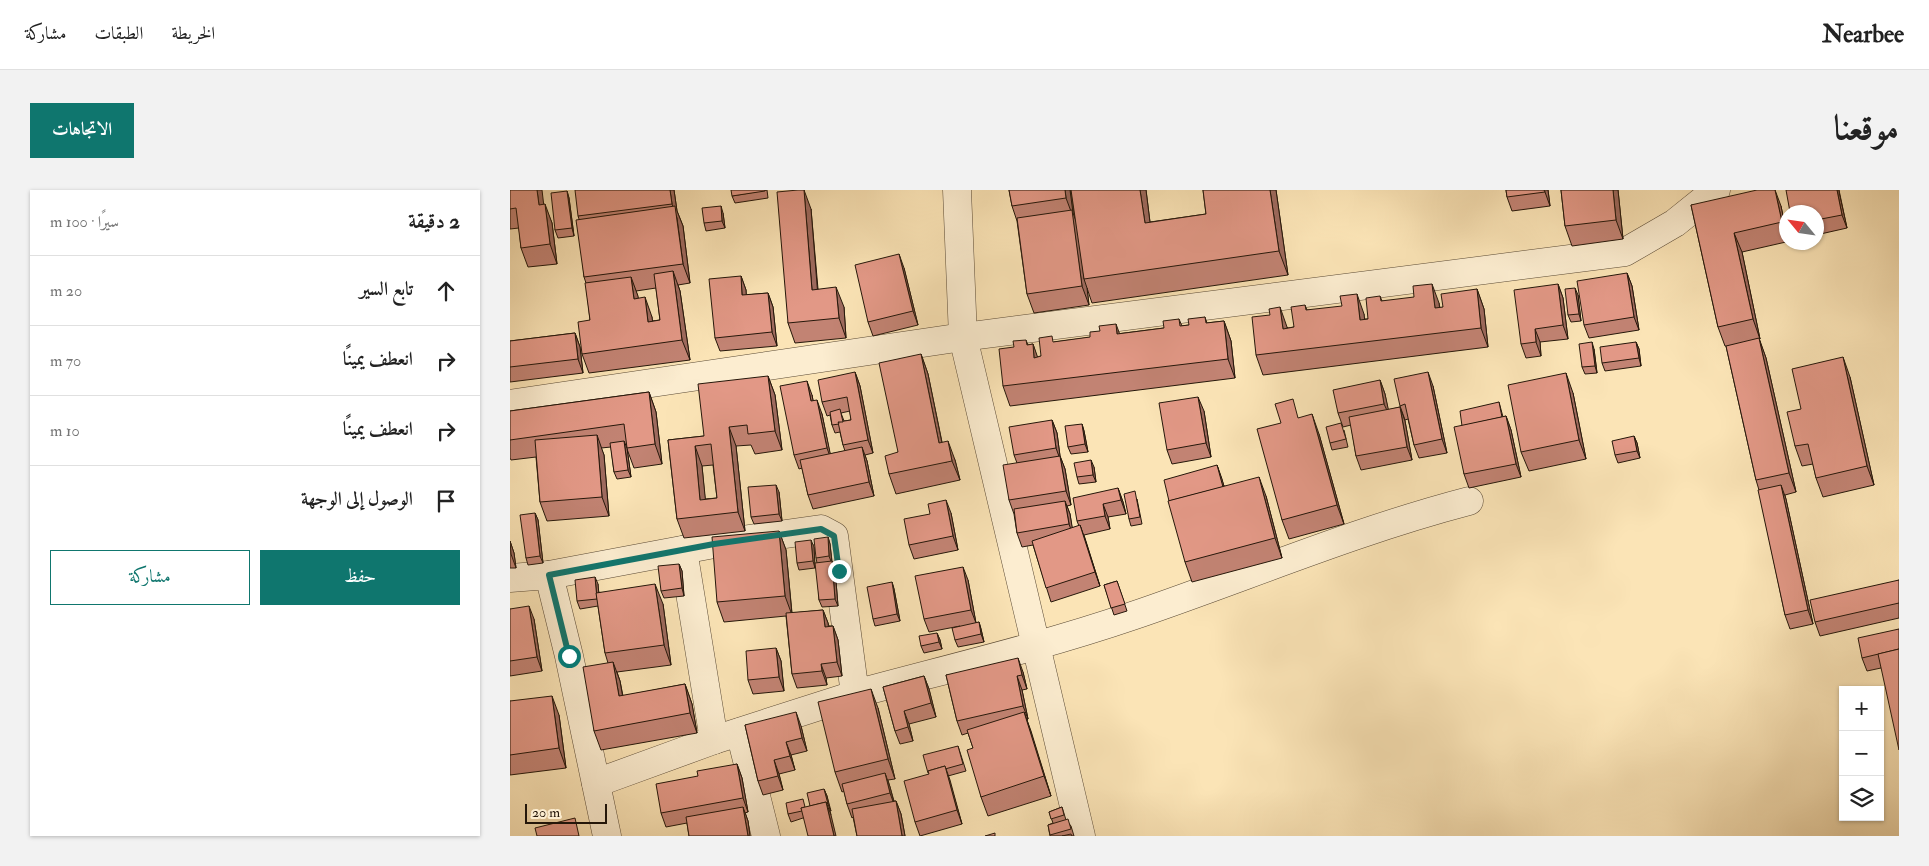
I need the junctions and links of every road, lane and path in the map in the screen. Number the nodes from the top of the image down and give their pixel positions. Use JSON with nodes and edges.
{"nodes":[{"id":1,"x":957,"y":190,"type":"edge"},
{"id":2,"x":1716,"y":190,"type":"edge"},
{"id":3,"x":963,"y":338,"type":"junction"},
{"id":4,"x":510,"y":404,"type":"edge"},
{"id":5,"x":1469,"y":500,"type":"dead end"},
{"id":6,"x":683,"y":550,"type":"junction"},
{"id":7,"x":549,"y":575,"type":"junction"},
{"id":8,"x":510,"y":578,"type":"edge"},
{"id":9,"x":1035,"y":646,"type":"junction"},
{"id":10,"x":855,"y":694,"type":"junction"},
{"id":11,"x":740,"y":732,"type":"junction"},
{"id":12,"x":714,"y":740,"type":"junction"},
{"id":13,"x":596,"y":783,"type":"junction"},
{"id":14,"x":603,"y":833,"type":"edge"},
{"id":15,"x":766,"y":836,"type":"edge"},
{"id":16,"x":1081,"y":836,"type":"edge"}],
"edges":[{"from":1,"to":3,"type":"street"},
{"from":2,"to":3,"type":"street"},
{"from":3,"to":4,"type":"street"},
{"from":3,"to":9,"type":"street"},
{"from":5,"to":9,"type":"street"},
{"from":6,"to":7,"type":"street"},
{"from":6,"to":10,"type":"street"},
{"from":6,"to":12,"type":"street"},
{"from":7,"to":8,"type":"street"},
{"from":7,"to":13,"type":"street"},
{"from":9,"to":10,"type":"street"},
{"from":9,"to":16,"type":"street"},
{"from":10,"to":11,"type":"street"},
{"from":11,"to":12,"type":"street"},
{"from":11,"to":15,"type":"street"},
{"from":12,"to":13,"type":"street"},
{"from":13,"to":14,"type":"street"}]}
